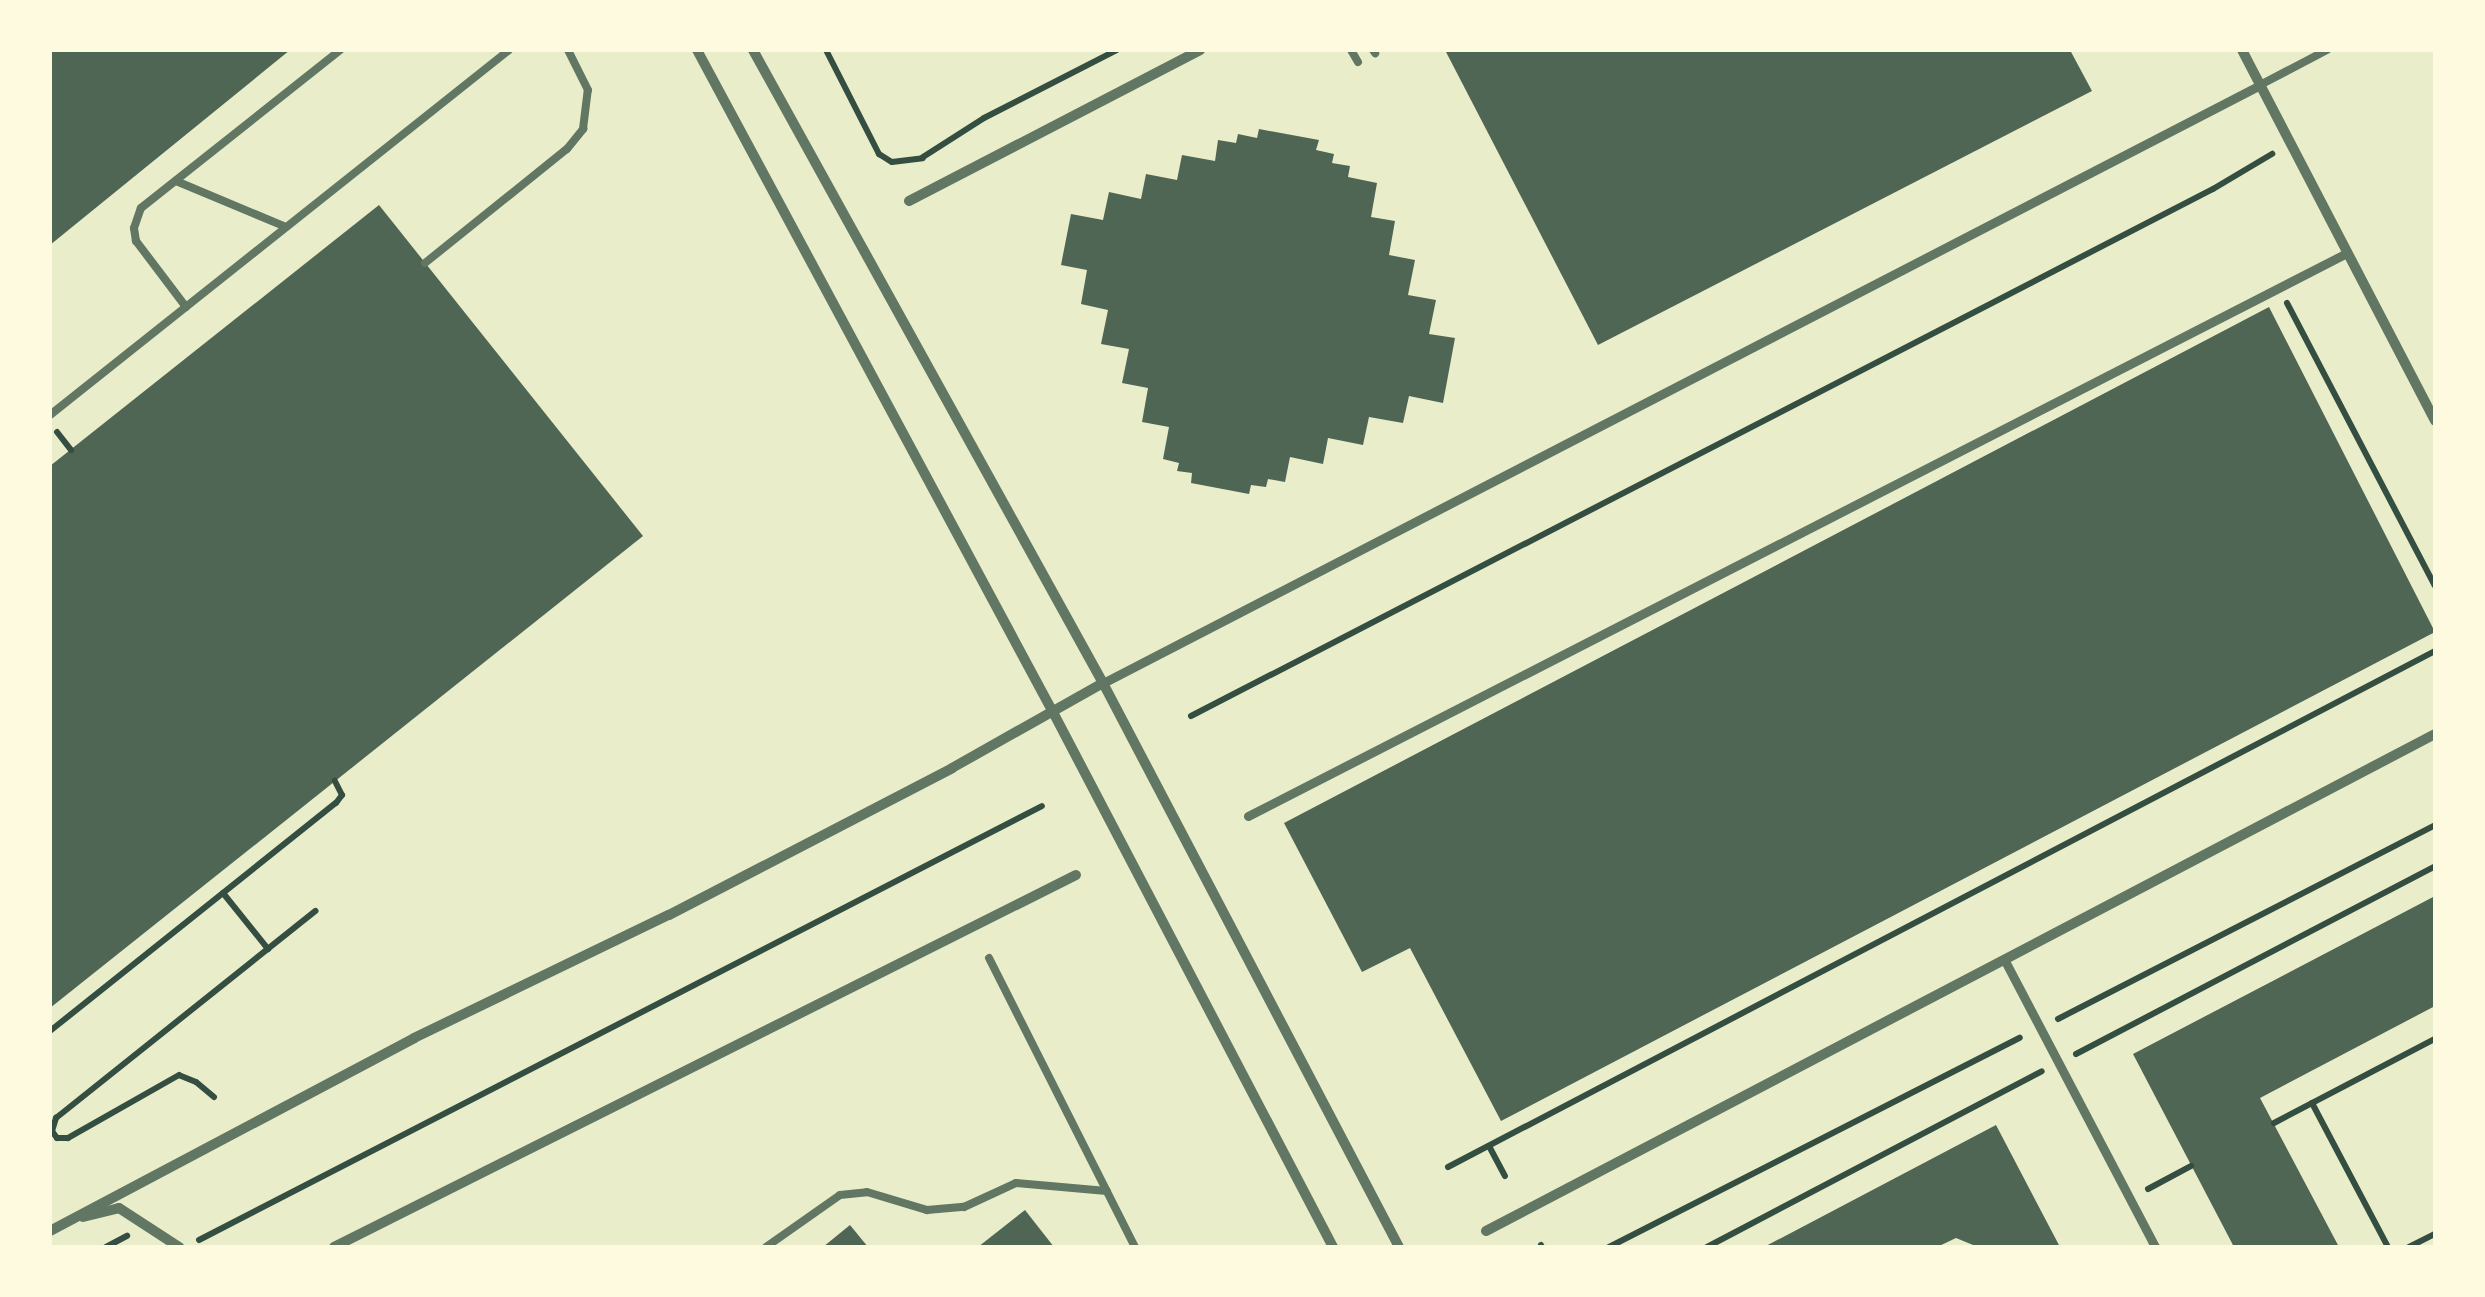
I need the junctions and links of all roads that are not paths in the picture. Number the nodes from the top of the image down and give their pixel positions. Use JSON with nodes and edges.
{"nodes":[{"id":1,"x":340,"y":50,"type":"edge"},
{"id":2,"x":508,"y":50,"type":"edge"},
{"id":3,"x":568,"y":50,"type":"edge"},
{"id":4,"x":697,"y":50,"type":"edge"},
{"id":5,"x":753,"y":50,"type":"edge"},
{"id":6,"x":1200,"y":50,"type":"edge"},
{"id":7,"x":1352,"y":50,"type":"edge"},
{"id":8,"x":2242,"y":50,"type":"edge"},
{"id":9,"x":2327,"y":50,"type":"edge"},
{"id":10,"x":1358,"y":62,"type":"dead end"},
{"id":11,"x":2260,"y":85,"type":"junction"},
{"id":12,"x":176,"y":180,"type":"junction"},
{"id":13,"x":909,"y":201,"type":"dead end"},
{"id":14,"x":286,"y":227,"type":"junction"},
{"id":15,"x":2347,"y":253,"type":"junction"},
{"id":16,"x":425,"y":263,"type":"dead end"},
{"id":17,"x":186,"y":307,"type":"junction"},
{"id":18,"x":50,"y":415,"type":"edge"},
{"id":19,"x":2435,"y":421,"type":"edge"},
{"id":20,"x":1103,"y":682,"type":"junction"},
{"id":21,"x":1054,"y":714,"type":"junction"},
{"id":22,"x":2435,"y":734,"type":"edge"},
{"id":23,"x":1248,"y":816,"type":"dead end"},
{"id":24,"x":1076,"y":875,"type":"dead end"},
{"id":25,"x":989,"y":958,"type":"dead end"},
{"id":26,"x":2004,"y":959,"type":"junction"},
{"id":27,"x":1107,"y":1191,"type":"junction"},
{"id":28,"x":68,"y":1220,"type":"junction"},
{"id":29,"x":50,"y":1231,"type":"edge"},
{"id":30,"x":1486,"y":1231,"type":"dead end"},
{"id":31,"x":182,"y":1247,"type":"edge"},
{"id":32,"x":334,"y":1247,"type":"edge"},
{"id":33,"x":766,"y":1247,"type":"edge"},
{"id":34,"x":1136,"y":1247,"type":"edge"},
{"id":35,"x":1333,"y":1247,"type":"edge"},
{"id":36,"x":1398,"y":1247,"type":"edge"},
{"id":37,"x":2155,"y":1247,"type":"edge"}],
"edges":[{"from":1,"to":12,"type":"lane"},
{"from":2,"to":14,"type":"lane"},
{"from":3,"to":16,"type":"lane"},
{"from":4,"to":21,"type":"street"},
{"from":5,"to":20,"type":"street"},
{"from":6,"to":13,"type":"street"},
{"from":7,"to":10,"type":"lane"},
{"from":8,"to":11,"type":"street"},
{"from":9,"to":11,"type":"lane"},
{"from":11,"to":15,"type":"street"},
{"from":11,"to":20,"type":"street"},
{"from":12,"to":14,"type":"lane"},
{"from":12,"to":17,"type":"lane"},
{"from":14,"to":17,"type":"lane"},
{"from":15,"to":19,"type":"street"},
{"from":15,"to":23,"type":"street"},
{"from":17,"to":18,"type":"lane"},
{"from":20,"to":21,"type":"street"},
{"from":20,"to":36,"type":"street"},
{"from":21,"to":28,"type":"street"},
{"from":21,"to":35,"type":"street"},
{"from":22,"to":26,"type":"street"},
{"from":24,"to":32,"type":"street"},
{"from":25,"to":27,"type":"lane"},
{"from":26,"to":30,"type":"street"},
{"from":26,"to":37,"type":"street"},
{"from":27,"to":33,"type":"lane"},
{"from":27,"to":34,"type":"lane"},
{"from":28,"to":29,"type":"street"},
{"from":28,"to":31,"type":"street"}]}
